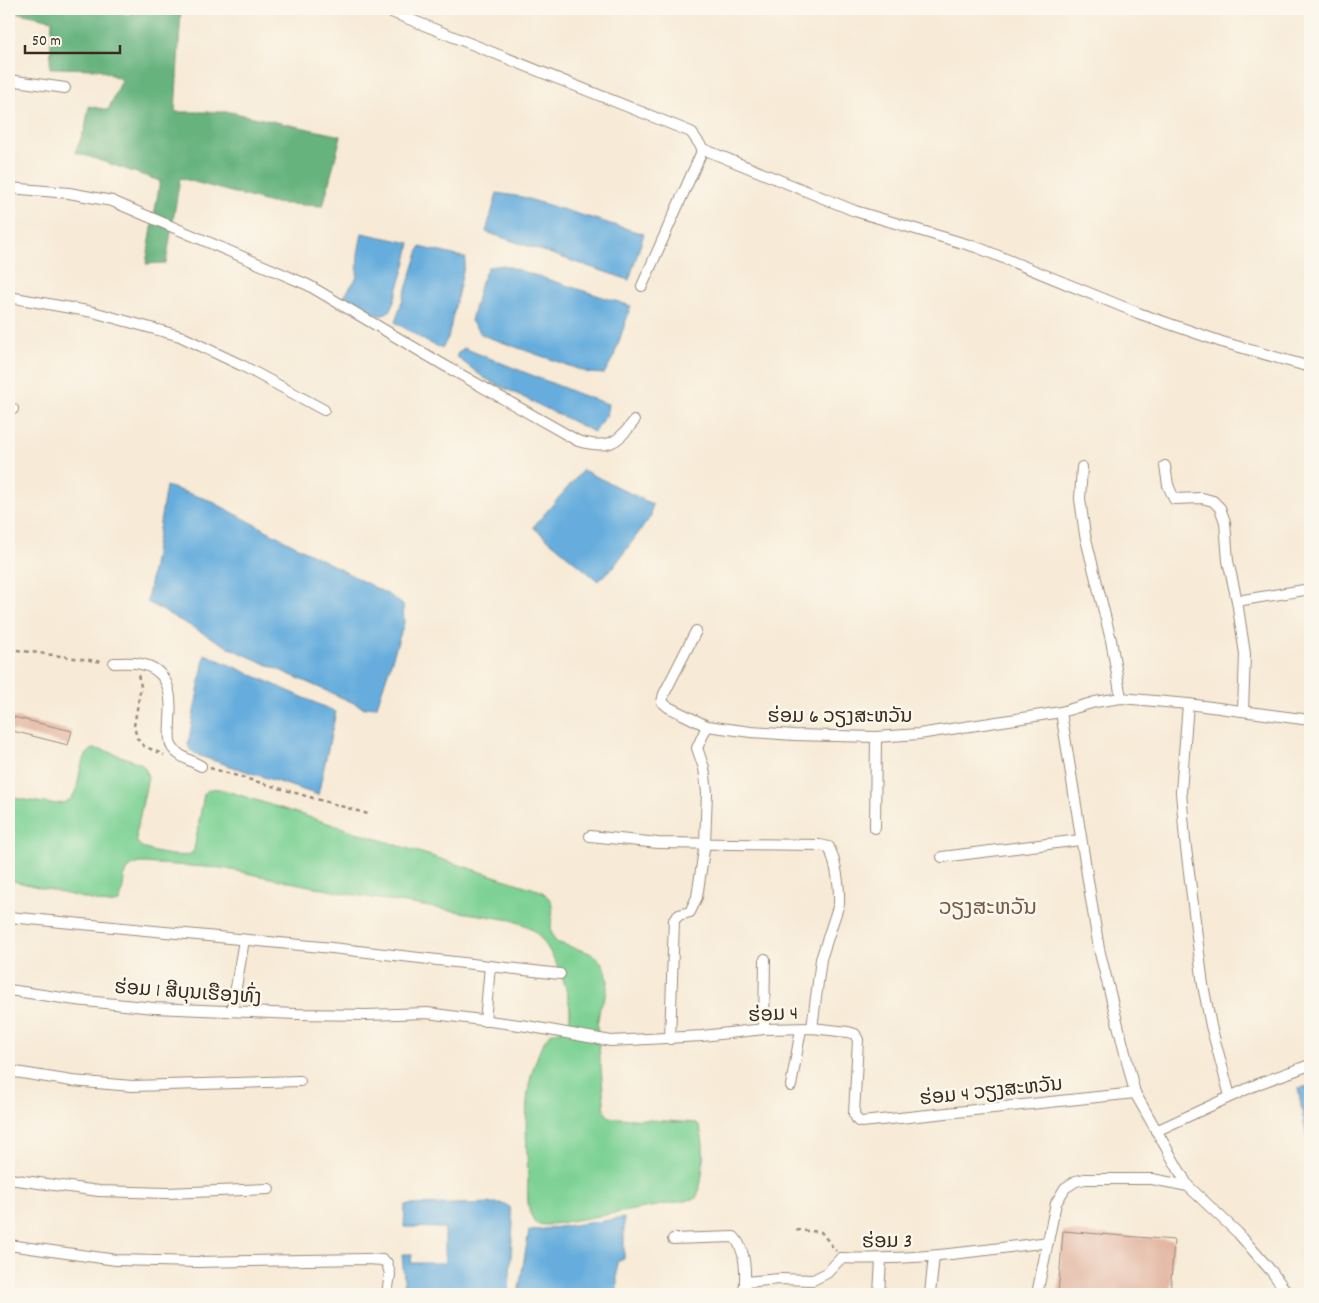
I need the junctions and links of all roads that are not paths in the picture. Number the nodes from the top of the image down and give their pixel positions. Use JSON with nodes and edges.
{"nodes":[{"id":1,"x":384,"y":9,"type":"edge"},
{"id":2,"x":9,"y":80,"type":"edge"},
{"id":3,"x":65,"y":88,"type":"dead end"},
{"id":4,"x":703,"y":149,"type":"junction"},
{"id":5,"x":9,"y":188,"type":"edge"},
{"id":6,"x":642,"y":286,"type":"dead end"},
{"id":7,"x":9,"y":297,"type":"edge"},
{"id":8,"x":1310,"y":367,"type":"edge"},
{"id":9,"x":324,"y":410,"type":"dead end"},
{"id":10,"x":634,"y":421,"type":"dead end"},
{"id":11,"x":1165,"y":466,"type":"dead end"},
{"id":12,"x":1082,"y":467,"type":"dead end"},
{"id":13,"x":1310,"y":589,"type":"edge"},
{"id":14,"x":1237,"y":601,"type":"junction"},
{"id":15,"x":696,"y":631,"type":"dead end"},
{"id":16,"x":114,"y":663,"type":"dead end"},
{"id":17,"x":1121,"y":698,"type":"junction"},
{"id":18,"x":1188,"y":704,"type":"junction"},
{"id":19,"x":1244,"y":711,"type":"junction"},
{"id":20,"x":1061,"y":712,"type":"junction"},
{"id":21,"x":1310,"y":720,"type":"edge"},
{"id":22,"x":707,"y":726,"type":"junction"},
{"id":23,"x":876,"y":737,"type":"junction"},
{"id":24,"x":201,"y":766,"type":"dead end"},
{"id":25,"x":875,"y":828,"type":"dead end"},
{"id":26,"x":590,"y":836,"type":"dead end"},
{"id":27,"x":1080,"y":840,"type":"junction"},
{"id":28,"x":705,"y":843,"type":"junction"},
{"id":29,"x":942,"y":857,"type":"dead end"},
{"id":30,"x":9,"y":917,"type":"edge"},
{"id":31,"x":244,"y":940,"type":"junction"},
{"id":32,"x":765,"y":960,"type":"dead end"},
{"id":33,"x":490,"y":966,"type":"junction"},
{"id":34,"x":560,"y":974,"type":"dead end"},
{"id":35,"x":9,"y":990,"type":"edge"},
{"id":36,"x":232,"y":1011,"type":"junction"},
{"id":37,"x":485,"y":1020,"type":"junction"},
{"id":38,"x":764,"y":1029,"type":"junction"},
{"id":39,"x":806,"y":1029,"type":"junction"},
{"id":40,"x":670,"y":1039,"type":"junction"},
{"id":41,"x":1310,"y":1065,"type":"edge"},
{"id":42,"x":9,"y":1071,"type":"edge"},
{"id":43,"x":300,"y":1081,"type":"dead end"},
{"id":44,"x":791,"y":1086,"type":"dead end"},
{"id":45,"x":1136,"y":1093,"type":"junction"},
{"id":46,"x":1230,"y":1096,"type":"junction"},
{"id":47,"x":854,"y":1114,"type":"joint"},
{"id":48,"x":1156,"y":1131,"type":"junction"},
{"id":49,"x":9,"y":1179,"type":"edge"},
{"id":50,"x":1188,"y":1186,"type":"junction"},
{"id":51,"x":269,"y":1189,"type":"dead end"},
{"id":52,"x":673,"y":1239,"type":"dead end"},
{"id":53,"x":1048,"y":1242,"type":"junction"},
{"id":54,"x":9,"y":1246,"type":"edge"},
{"id":55,"x":934,"y":1256,"type":"junction"},
{"id":56,"x":881,"y":1260,"type":"junction"},
{"id":57,"x":745,"y":1282,"type":"junction"},
{"id":58,"x":387,"y":1294,"type":"edge"},
{"id":59,"x":744,"y":1294,"type":"edge"},
{"id":60,"x":879,"y":1294,"type":"edge"},
{"id":61,"x":930,"y":1294,"type":"edge"},
{"id":62,"x":1037,"y":1294,"type":"edge"},
{"id":63,"x":1288,"y":1294,"type":"edge"}],
"edges":[{"from":1,"to":4,"type":"street"},
{"from":2,"to":3,"type":"street"},
{"from":4,"to":6,"type":"street"},
{"from":4,"to":8,"type":"street"},
{"from":5,"to":10,"type":"street"},
{"from":7,"to":9,"type":"street"},
{"from":11,"to":14,"type":"street"},
{"from":12,"to":17,"type":"street"},
{"from":13,"to":14,"type":"street"},
{"from":14,"to":19,"type":"street"},
{"from":15,"to":22,"type":"street","name":"ຮ່ອມ 6 ວຽງສະຫວັນ"},
{"from":16,"to":24,"type":"street"},
{"from":17,"to":18,"type":"street","name":"ຮ່ອມ 6 ວຽງສະຫວັນ"},
{"from":17,"to":20,"type":"street","name":"ຮ່ອມ 6 ວຽງສະຫວັນ"},
{"from":18,"to":19,"type":"street","name":"ຮ່ອມ 6 ວຽງສະຫວັນ"},
{"from":18,"to":46,"type":"street"},
{"from":19,"to":21,"type":"street","name":"ຮ່ອມ 6 ວຽງສະຫວັນ"},
{"from":20,"to":23,"type":"street","name":"ຮ່ອມ 6 ວຽງສະຫວັນ"},
{"from":20,"to":27,"type":"street"},
{"from":22,"to":23,"type":"street","name":"ຮ່ອມ 6 ວຽງສະຫວັນ"},
{"from":22,"to":28,"type":"street"},
{"from":23,"to":25,"type":"street"},
{"from":26,"to":28,"type":"street"},
{"from":27,"to":29,"type":"street"},
{"from":27,"to":45,"type":"street"},
{"from":28,"to":39,"type":"street"},
{"from":28,"to":40,"type":"street"},
{"from":30,"to":31,"type":"street"},
{"from":31,"to":33,"type":"street"},
{"from":31,"to":36,"type":"street"},
{"from":32,"to":38,"type":"street"},
{"from":33,"to":34,"type":"street"},
{"from":33,"to":37,"type":"street"},
{"from":35,"to":36,"type":"street","name":"ຮ່ອມ 1 ສີບຸນເຮືອງທົ່ງ"},
{"from":36,"to":37,"type":"street","name":"ຮ່ອມ 1 ສີບຸນເຮືອງທົ່ງ"},
{"from":37,"to":40,"type":"street","name":"ຮ່ອມ 4"},
{"from":38,"to":39,"type":"street","name":"ຮ່ອມ 4"},
{"from":38,"to":40,"type":"street","name":"ຮ່ອມ 4"},
{"from":39,"to":44,"type":"street"},
{"from":39,"to":47,"type":"street","name":"ຮ່ອມ 4"},
{"from":41,"to":46,"type":"street"},
{"from":42,"to":43,"type":"street"},
{"from":45,"to":47,"type":"street","name":"ຮ່ອມ 4 ວຽງສະຫວັນ"},
{"from":45,"to":48,"type":"street"},
{"from":46,"to":48,"type":"street"},
{"from":48,"to":50,"type":"street"},
{"from":49,"to":51,"type":"street"},
{"from":50,"to":53,"type":"street"},
{"from":50,"to":63,"type":"street"},
{"from":52,"to":57,"type":"street"},
{"from":53,"to":55,"type":"street","name":"ຮ່ອມ 3"},
{"from":53,"to":62,"type":"street"},
{"from":54,"to":58,"type":"street"},
{"from":55,"to":56,"type":"street","name":"ຮ່ອມ 3"},
{"from":55,"to":61,"type":"street"},
{"from":56,"to":57,"type":"street","name":"ຮ່ອມ 3"},
{"from":56,"to":60,"type":"street"},
{"from":57,"to":59,"type":"street"}]}
